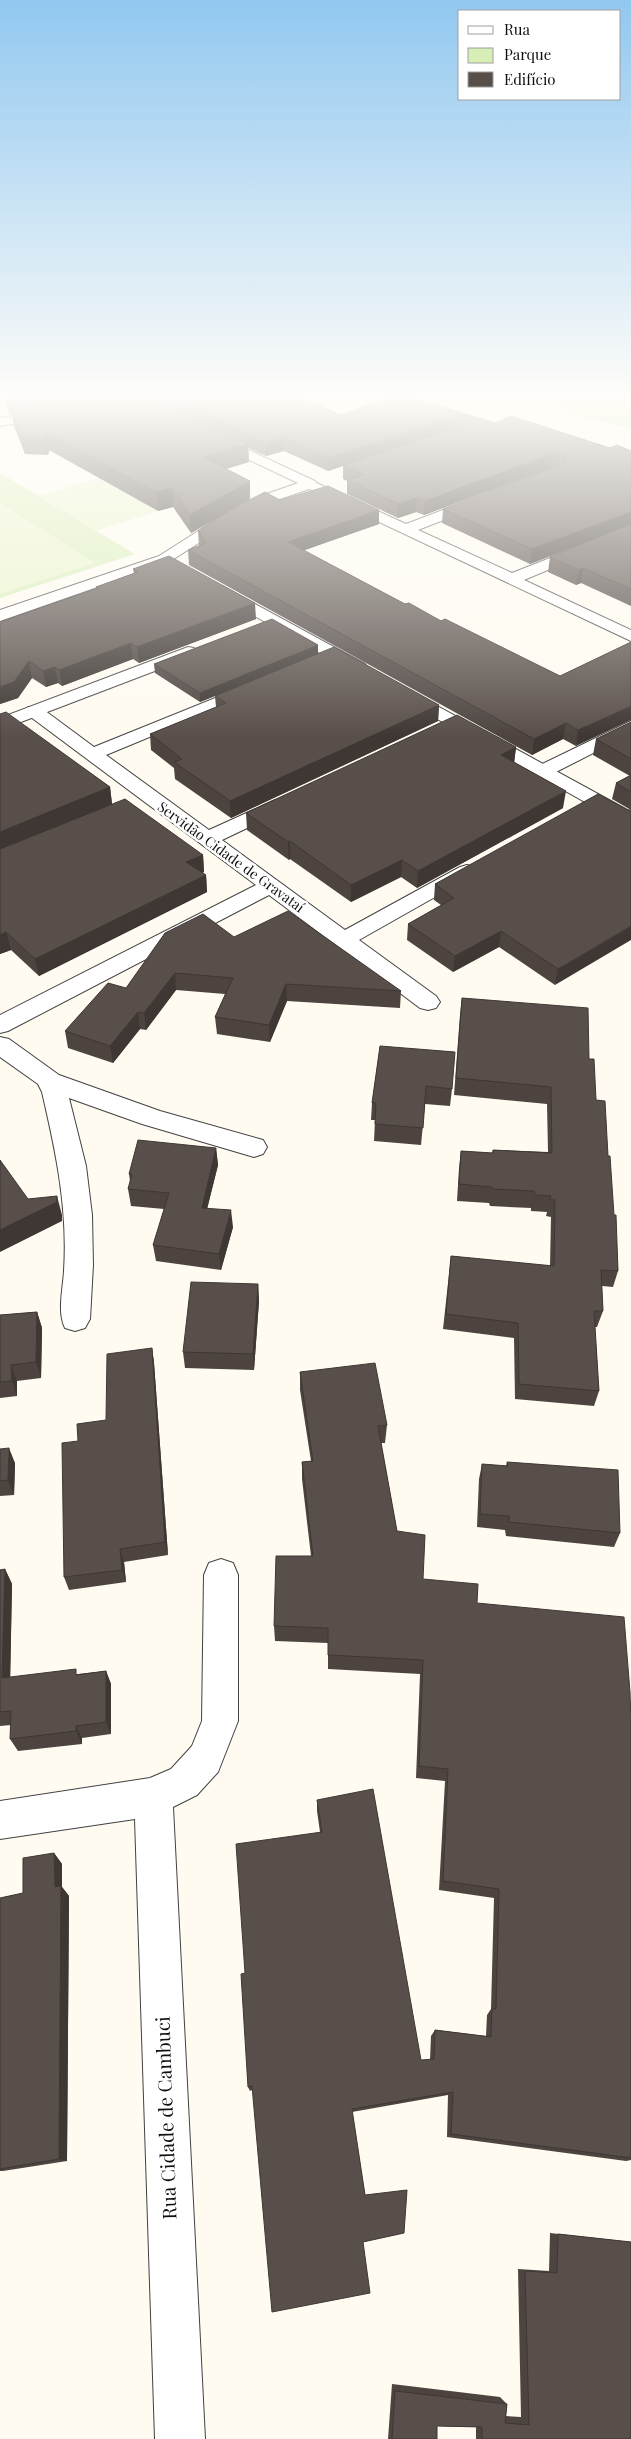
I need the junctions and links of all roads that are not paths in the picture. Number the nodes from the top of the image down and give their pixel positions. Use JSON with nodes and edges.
{"nodes":[{"id":1,"x":247,"y":509,"type":"edge"},
{"id":2,"x":363,"y":509,"type":"edge"},
{"id":3,"x":461,"y":509,"type":"edge"},
{"id":4,"x":406,"y":529,"type":"junction"},
{"id":5,"x":631,"y":530,"type":"edge"},
{"id":6,"x":164,"y":559,"type":"junction"},
{"id":7,"x":182,"y":569,"type":"edge"},
{"id":8,"x":512,"y":579,"type":"junction"},
{"id":9,"x":206,"y":582,"type":"edge"},
{"id":10,"x":0,"y":616,"type":"edge"},
{"id":11,"x":273,"y":620,"type":"junction"},
{"id":12,"x":250,"y":628,"type":"edge"},
{"id":13,"x":631,"y":636,"type":"edge"},
{"id":14,"x":206,"y":645,"type":"edge"},
{"id":15,"x":335,"y":654,"type":"junction"},
{"id":16,"x":317,"y":662,"type":"edge"},
{"id":17,"x":374,"y":676,"type":"edge"},
{"id":18,"x":263,"y":684,"type":"edge"},
{"id":19,"x":391,"y":686,"type":"edge"},
{"id":20,"x":34,"y":711,"type":"junction"},
{"id":21,"x":456,"y":722,"type":"junction"},
{"id":22,"x":0,"y":724,"type":"edge"},
{"id":23,"x":631,"y":727,"type":"edge"},
{"id":24,"x":438,"y":730,"type":"edge"},
{"id":25,"x":93,"y":754,"type":"junction"},
{"id":26,"x":543,"y":771,"type":"junction"},
{"id":27,"x":296,"y":797,"type":"edge"},
{"id":28,"x":631,"y":820,"type":"edge"},
{"id":29,"x":207,"y":839,"type":"junction"},
{"id":30,"x":482,"y":863,"type":"edge"},
{"id":31,"x":271,"y":886,"type":"junction"},
{"id":32,"x":343,"y":940,"type":"junction"},
{"id":33,"x":428,"y":1002,"type":"dead end"},
{"id":34,"x":0,"y":1025,"type":"edge"},
{"id":35,"x":0,"y":1045,"type":"edge"},
{"id":36,"x":50,"y":1081,"type":"junction"},
{"id":37,"x":254,"y":1147,"type":"dead end"},
{"id":38,"x":75,"y":1318,"type":"dead end"},
{"id":39,"x":221,"y":1575,"type":"dead end"},
{"id":40,"x":153,"y":1797,"type":"junction"},
{"id":41,"x":0,"y":1820,"type":"edge"},
{"id":42,"x":180,"y":2439,"type":"edge"}],
"edges":[{"from":1,"to":6,"type":"street"},
{"from":2,"to":4,"type":"street"},
{"from":3,"to":4,"type":"street"},
{"from":4,"to":8,"type":"street"},
{"from":5,"to":8,"type":"street"},
{"from":6,"to":7,"type":"street"},
{"from":6,"to":10,"type":"street"},
{"from":8,"to":13,"type":"street"},
{"from":9,"to":11,"type":"street"},
{"from":11,"to":12,"type":"street"},
{"from":11,"to":15,"type":"street"},
{"from":14,"to":20,"type":"street"},
{"from":15,"to":16,"type":"street"},
{"from":15,"to":17,"type":"street"},
{"from":18,"to":25,"type":"street"},
{"from":19,"to":21,"type":"street"},
{"from":20,"to":22,"type":"street"},
{"from":20,"to":25,"type":"street","name":"Servidão Cidade de Gravataí"},
{"from":21,"to":24,"type":"street"},
{"from":21,"to":26,"type":"street"},
{"from":23,"to":26,"type":"street"},
{"from":25,"to":29,"type":"street","name":"Servidão Cidade de Gravataí"},
{"from":26,"to":28,"type":"street"},
{"from":27,"to":29,"type":"street"},
{"from":29,"to":31,"type":"street","name":"Servidão Cidade de Gravataí"},
{"from":30,"to":32,"type":"street"},
{"from":31,"to":32,"type":"street","name":"Servidão Cidade de Gravataí"},
{"from":31,"to":34,"type":"street"},
{"from":32,"to":33,"type":"street","name":"Servidão Cidade de Gravataí"},
{"from":35,"to":36,"type":"street"},
{"from":36,"to":37,"type":"street"},
{"from":36,"to":38,"type":"street"},
{"from":39,"to":40,"type":"street"},
{"from":40,"to":41,"type":"street"},
{"from":40,"to":42,"type":"street","name":"Rua Cidade de Cambuci"}]}
